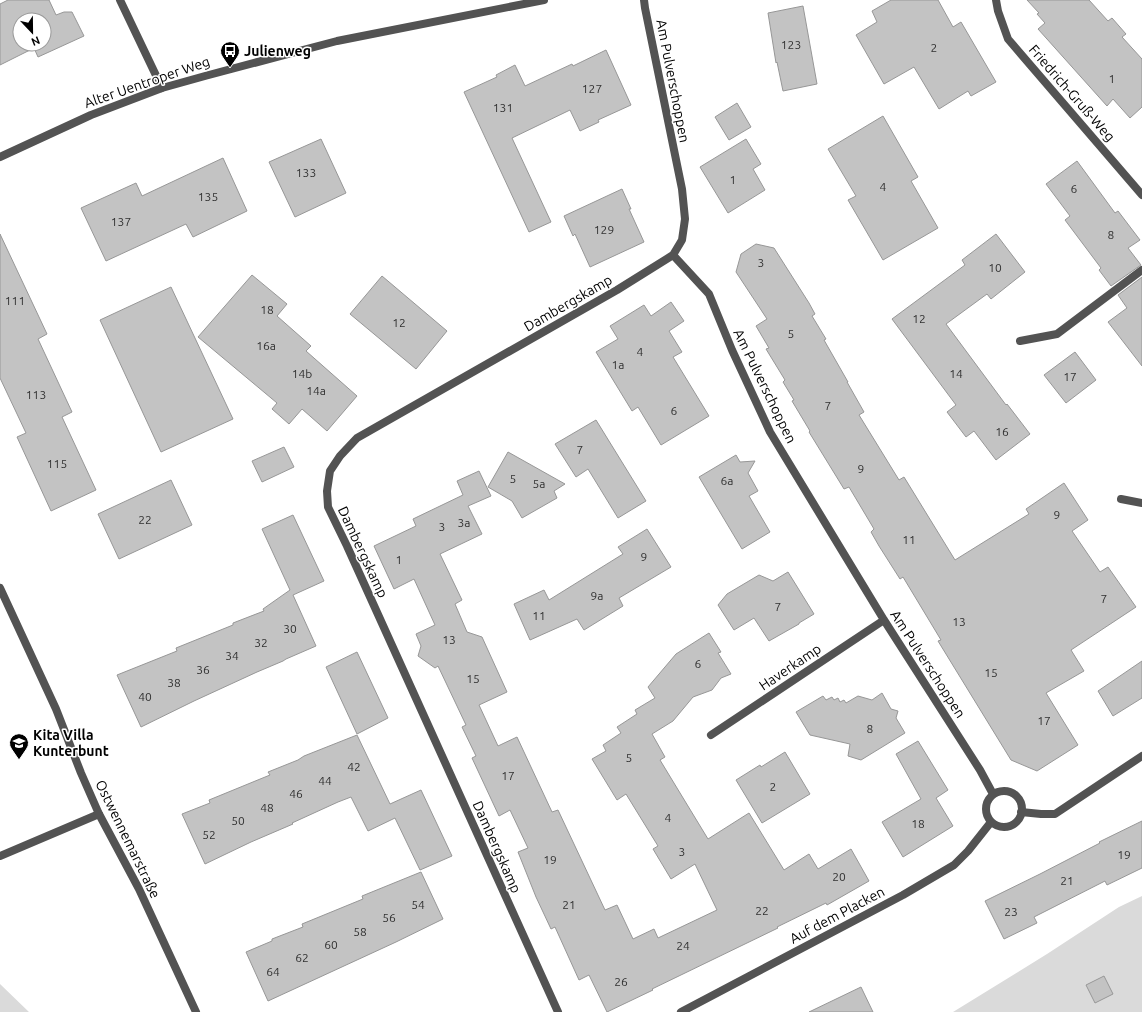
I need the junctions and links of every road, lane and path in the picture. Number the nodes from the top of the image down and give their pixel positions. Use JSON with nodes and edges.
{"nodes":[{"id":1,"x":120,"y":0,"type":"edge"},
{"id":2,"x":544,"y":0,"type":"edge"},
{"id":3,"x":644,"y":0,"type":"edge"},
{"id":4,"x":996,"y":0,"type":"edge"},
{"id":5,"x":162,"y":88,"type":"junction"},
{"id":6,"x":0,"y":157,"type":"edge"},
{"id":7,"x":1142,"y":195,"type":"edge"},
{"id":8,"x":673,"y":254,"type":"junction"},
{"id":9,"x":1142,"y":270,"type":"edge"},
{"id":10,"x":1020,"y":340,"type":"dead end"},
{"id":11,"x":1121,"y":499,"type":"dead end"},
{"id":12,"x":1142,"y":503,"type":"edge"},
{"id":13,"x":0,"y":588,"type":"edge"},
{"id":14,"x":884,"y":620,"type":"junction"},
{"id":15,"x":711,"y":735,"type":"dead end"},
{"id":16,"x":1142,"y":756,"type":"edge"},
{"id":17,"x":993,"y":794,"type":"junction"},
{"id":18,"x":1021,"y":812,"type":"junction"},
{"id":19,"x":99,"y":814,"type":"junction"},
{"id":20,"x":991,"y":822,"type":"junction"},
{"id":21,"x":0,"y":856,"type":"edge"},
{"id":22,"x":196,"y":1012,"type":"edge"},
{"id":23,"x":558,"y":1012,"type":"edge"},
{"id":24,"x":681,"y":1012,"type":"edge"}],
"edges":[{"from":1,"to":5,"type":"street"},
{"from":2,"to":5,"type":"street","name":"Alter Uentroper Weg"},
{"from":3,"to":8,"type":"street","name":"Am Pulverschoppen"},
{"from":4,"to":7,"type":"street","name":"Friedrich-Gruß-Weg"},
{"from":5,"to":6,"type":"street","name":"Alter Uentroper Weg"},
{"from":8,"to":14,"type":"street","name":"Am Pulverschoppen"},
{"from":8,"to":23,"type":"street","name":"Dambergskamp"},
{"from":9,"to":10,"type":"street"},
{"from":11,"to":12,"type":"street"},
{"from":13,"to":19,"type":"street","name":"Ostwennemarstraße"},
{"from":14,"to":15,"type":"street","name":"Haverkamp"},
{"from":14,"to":17,"type":"street","name":"Am Pulverschoppen"},
{"from":16,"to":18,"type":"street"},
{"from":17,"to":18,"type":"street"},
{"from":17,"to":20,"type":"street"},
{"from":18,"to":20,"type":"street"},
{"from":19,"to":21,"type":"street"},
{"from":19,"to":22,"type":"street","name":"Ostwennemarstraße"},
{"from":20,"to":24,"type":"street","name":"Auf dem Placken"}]}
